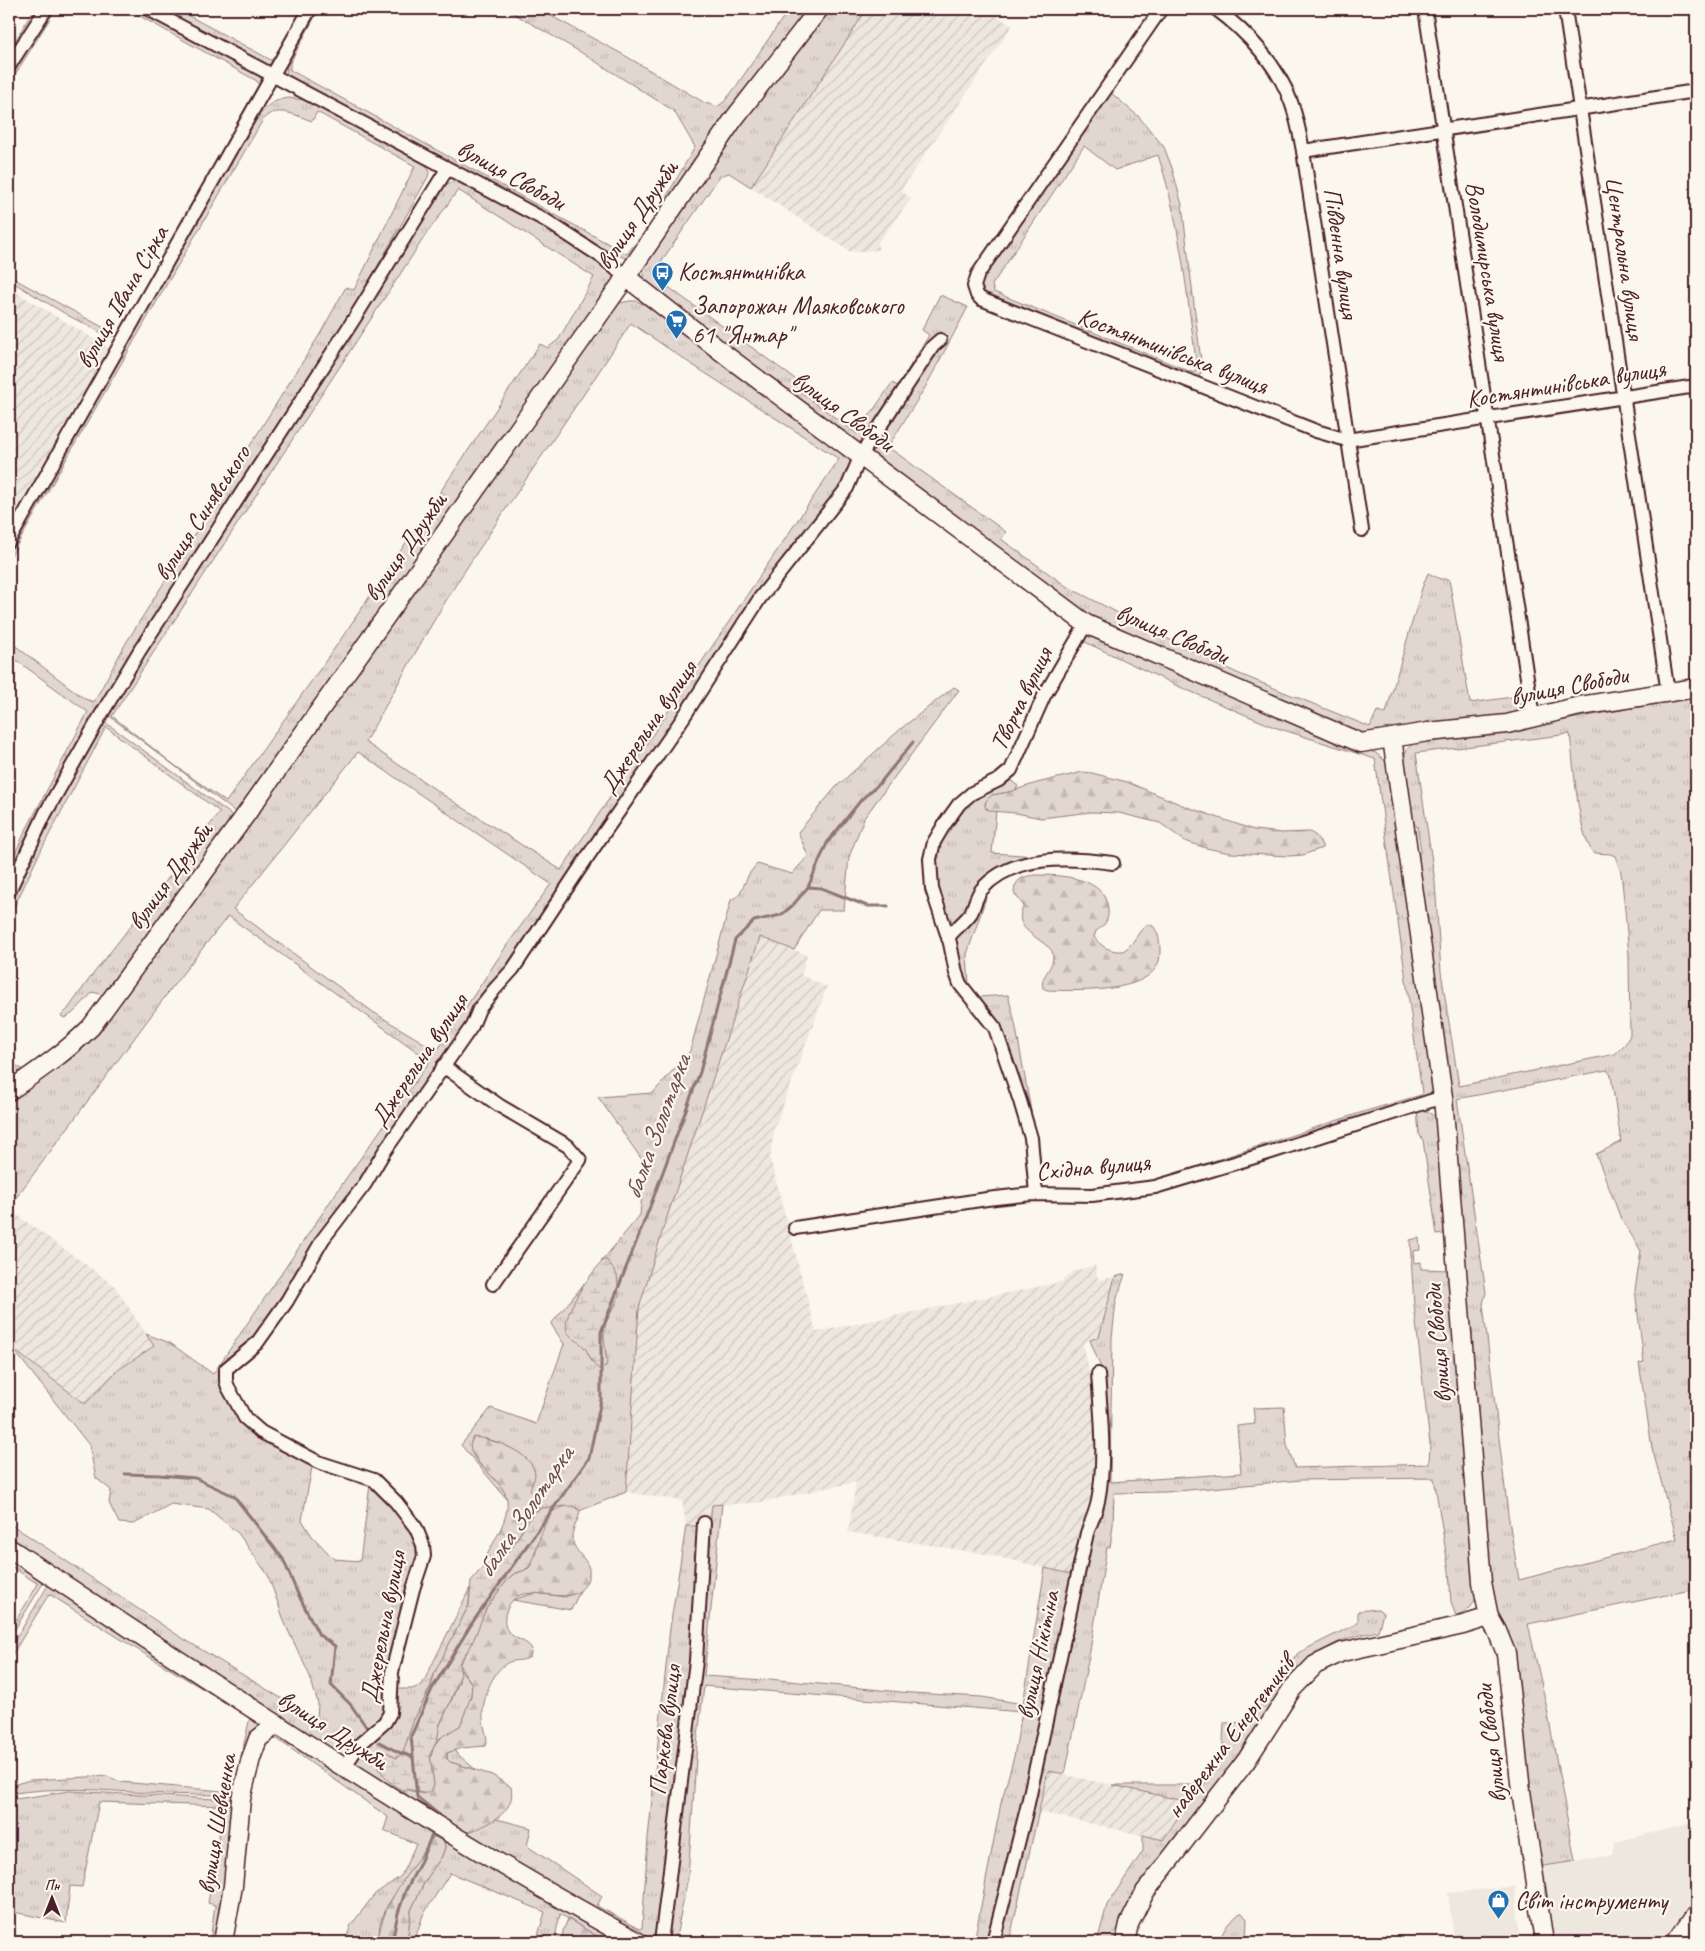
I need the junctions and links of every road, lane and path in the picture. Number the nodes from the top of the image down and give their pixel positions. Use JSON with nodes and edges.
{"nodes":[{"id":1,"x":46,"y":9,"type":"edge"},
{"id":2,"x":148,"y":9,"type":"edge"},
{"id":3,"x":310,"y":9,"type":"edge"},
{"id":4,"x":819,"y":9,"type":"edge"},
{"id":5,"x":1160,"y":9,"type":"edge"},
{"id":6,"x":1216,"y":9,"type":"edge"},
{"id":7,"x":1425,"y":9,"type":"edge"},
{"id":8,"x":1565,"y":9,"type":"edge"},
{"id":9,"x":9,"y":66,"type":"edge"},
{"id":10,"x":274,"y":76,"type":"junction"},
{"id":11,"x":1696,"y":91,"type":"edge"},
{"id":12,"x":1581,"y":109,"type":"junction"},
{"id":13,"x":1444,"y":130,"type":"junction"},
{"id":14,"x":1303,"y":151,"type":"junction"},
{"id":15,"x":447,"y":169,"type":"junction"},
{"id":16,"x":626,"y":276,"type":"junction"},
{"id":17,"x":940,"y":340,"type":"dead end"},
{"id":18,"x":1696,"y":386,"type":"edge"},
{"id":19,"x":1623,"y":398,"type":"junction"},
{"id":20,"x":1488,"y":419,"type":"junction"},
{"id":21,"x":1347,"y":440,"type":"junction"},
{"id":22,"x":862,"y":455,"type":"junction"},
{"id":23,"x":1362,"y":530,"type":"dead end"},
{"id":24,"x":9,"y":541,"type":"edge"},
{"id":25,"x":1086,"y":624,"type":"junction"},
{"id":26,"x":1696,"y":688,"type":"edge"},
{"id":27,"x":1668,"y":693,"type":"junction"},
{"id":28,"x":1533,"y":718,"type":"junction"},
{"id":29,"x":1392,"y":738,"type":"junction"},
{"id":30,"x":1113,"y":863,"type":"dead end"},
{"id":31,"x":9,"y":890,"type":"edge"},
{"id":32,"x":948,"y":938,"type":"junction"},
{"id":33,"x":443,"y":1066,"type":"junction"},
{"id":34,"x":9,"y":1091,"type":"edge"},
{"id":35,"x":1443,"y":1097,"type":"junction"},
{"id":36,"x":1036,"y":1194,"type":"junction"},
{"id":37,"x":795,"y":1228,"type":"dead end"},
{"id":38,"x":493,"y":1284,"type":"dead end"},
{"id":39,"x":1098,"y":1374,"type":"dead end"},
{"id":40,"x":704,"y":1523,"type":"dead end"},
{"id":41,"x":9,"y":1548,"type":"edge"},
{"id":42,"x":1489,"y":1617,"type":"junction"},
{"id":43,"x":277,"y":1724,"type":"junction"},
{"id":44,"x":344,"y":1767,"type":"junction"},
{"id":45,"x":1696,"y":1914,"type":"edge"},
{"id":46,"x":223,"y":1942,"type":"edge"},
{"id":47,"x":638,"y":1942,"type":"edge"},
{"id":48,"x":661,"y":1942,"type":"edge"},
{"id":49,"x":993,"y":1942,"type":"edge"},
{"id":50,"x":1125,"y":1942,"type":"edge"},
{"id":51,"x":1544,"y":1942,"type":"edge"},
{"id":52,"x":1676,"y":1942,"type":"edge"}],
"edges":[{"from":1,"to":9,"type":"street"},
{"from":2,"to":10,"type":"street","name":"вулиця Свободи"},
{"from":3,"to":10,"type":"street","name":"вулиця Івана Сірка"},
{"from":4,"to":16,"type":"street","name":"вулиця Дружби"},
{"from":5,"to":21,"type":"street","name":"Костянтинівська вулиця"},
{"from":6,"to":14,"type":"street","name":"Південна вулиця"},
{"from":7,"to":13,"type":"street","name":"Володимирська вулиця"},
{"from":8,"to":12,"type":"street","name":"Центральна вулиця"},
{"from":10,"to":15,"type":"street","name":"вулиця Свободи"},
{"from":10,"to":24,"type":"street","name":"вулиця Івана Сірка"},
{"from":11,"to":12,"type":"street"},
{"from":12,"to":13,"type":"street"},
{"from":12,"to":19,"type":"street","name":"Центральна вулиця"},
{"from":13,"to":14,"type":"street"},
{"from":13,"to":20,"type":"street","name":"Володимирська вулиця"},
{"from":14,"to":21,"type":"street","name":"Південна вулиця"},
{"from":15,"to":16,"type":"street","name":"вулиця Свободи"},
{"from":15,"to":31,"type":"street","name":"вулиця Синявського"},
{"from":16,"to":22,"type":"street","name":"вулиця Свободи"},
{"from":16,"to":34,"type":"street","name":"вулиця Дружби"},
{"from":17,"to":22,"type":"street","name":"Джерельна вулиця"},
{"from":18,"to":19,"type":"street","name":"Костянтинівська вулиця"},
{"from":19,"to":20,"type":"street","name":"Костянтинівська вулиця"},
{"from":19,"to":27,"type":"street","name":"Центральна вулиця"},
{"from":20,"to":21,"type":"street","name":"Костянтинівська вулиця"},
{"from":20,"to":28,"type":"street","name":"Володимирська вулиця"},
{"from":21,"to":23,"type":"street","name":"Південна вулиця"},
{"from":22,"to":25,"type":"street","name":"вулиця Свободи"},
{"from":22,"to":33,"type":"street","name":"Джерельна вулиця"},
{"from":25,"to":29,"type":"street","name":"вулиця Свободи"},
{"from":25,"to":32,"type":"street","name":"Творча вулиця"},
{"from":26,"to":27,"type":"street","name":"вулиця Свободи"},
{"from":27,"to":28,"type":"street","name":"вулиця Свободи"},
{"from":28,"to":29,"type":"street","name":"вулиця Свободи"},
{"from":29,"to":35,"type":"street","name":"вулиця Свободи"},
{"from":30,"to":32,"type":"street"},
{"from":32,"to":36,"type":"street","name":"Творча вулиця"},
{"from":33,"to":38,"type":"street"},
{"from":33,"to":44,"type":"street","name":"Джерельна вулиця"},
{"from":35,"to":36,"type":"street","name":"Східна вулиця"},
{"from":35,"to":42,"type":"street","name":"вулиця Свободи"},
{"from":36,"to":37,"type":"street","name":"Східна вулиця"},
{"from":39,"to":49,"type":"street","name":"вулиця Нікітіна"},
{"from":40,"to":48,"type":"street","name":"Паркова вулиця"},
{"from":41,"to":43,"type":"street","name":"вулиця Дружби"},
{"from":42,"to":50,"type":"street","name":"набережна Енергетиків"},
{"from":42,"to":51,"type":"street","name":"вулиця Свободи"},
{"from":43,"to":44,"type":"street","name":"вулиця Дружби"},
{"from":43,"to":46,"type":"street","name":"вулиця Шевченка"},
{"from":44,"to":47,"type":"street","name":"вулиця Дружби"},
{"from":45,"to":52,"type":"street"}]}
